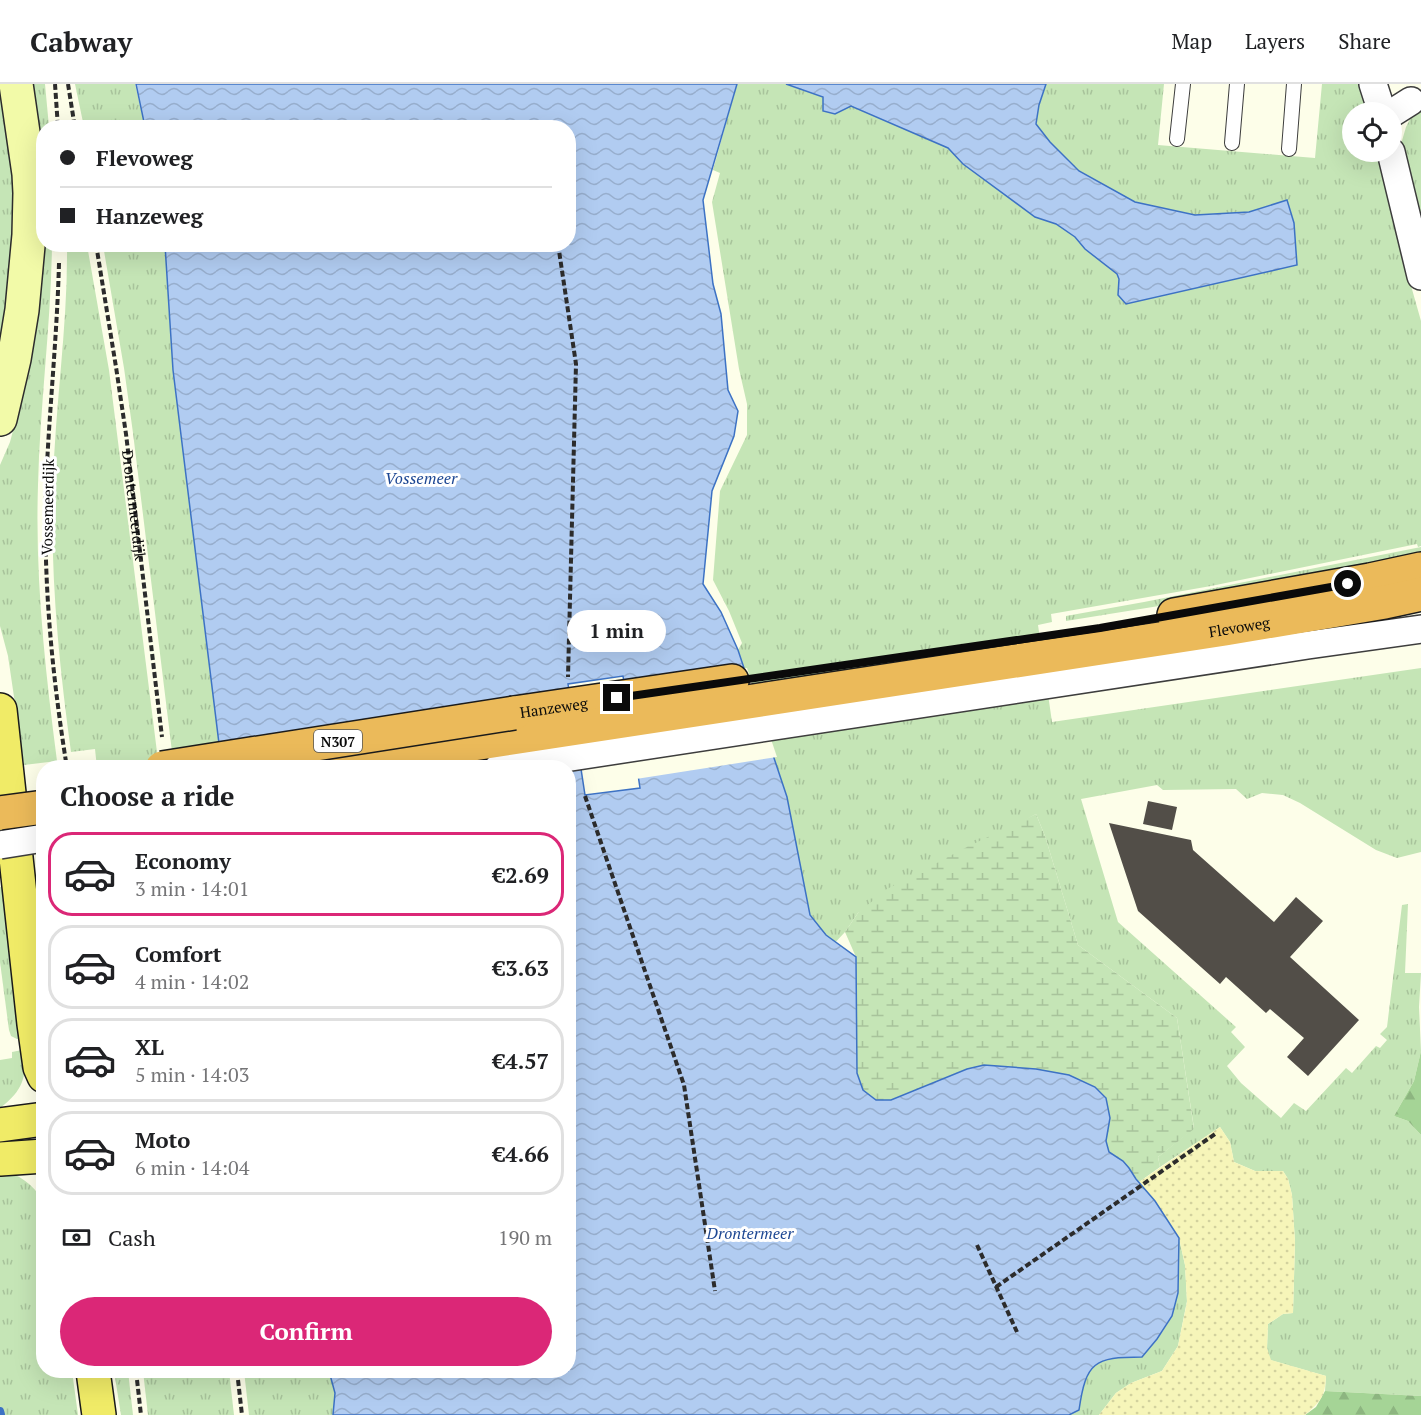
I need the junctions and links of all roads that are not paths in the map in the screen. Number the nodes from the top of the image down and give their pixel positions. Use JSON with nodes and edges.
{"nodes":[{"id":1,"x":16,"y":84,"type":"edge"},
{"id":2,"x":1183,"y":84,"type":"edge"},
{"id":3,"x":1237,"y":84,"type":"edge"},
{"id":4,"x":1293,"y":84,"type":"edge"},
{"id":5,"x":1373,"y":84,"type":"edge"},
{"id":6,"x":1379,"y":102,"type":"edge"},
{"id":7,"x":1177,"y":139,"type":"dead end"},
{"id":8,"x":1232,"y":143,"type":"dead end"},
{"id":9,"x":1288,"y":149,"type":"dead end"},
{"id":10,"x":1393,"y":162,"type":"edge"},
{"id":11,"x":1421,"y":276,"type":"edge"},
{"id":12,"x":0,"y":419,"type":"edge"},
{"id":13,"x":1421,"y":569,"type":"edge"},
{"id":14,"x":1421,"y":594,"type":"edge"},
{"id":15,"x":1421,"y":629,"type":"edge"},
{"id":16,"x":1058,"y":657,"type":"junction"},
{"id":17,"x":2,"y":725,"type":"edge"},
{"id":18,"x":163,"y":758,"type":"edge"},
{"id":19,"x":369,"y":760,"type":"edge"},
{"id":20,"x":538,"y":760,"type":"edge"},
{"id":21,"x":36,"y":786,"type":"edge"},
{"id":22,"x":0,"y":791,"type":"edge"},
{"id":23,"x":36,"y":808,"type":"edge"},
{"id":24,"x":0,"y":813,"type":"edge"},
{"id":25,"x":36,"y":839,"type":"edge"},
{"id":26,"x":0,"y":845,"type":"edge"},
{"id":27,"x":36,"y":897,"type":"edge"},
{"id":28,"x":36,"y":1038,"type":"edge"},
{"id":29,"x":36,"y":1120,"type":"edge"},
{"id":30,"x":0,"y":1125,"type":"edge"},
{"id":31,"x":36,"y":1157,"type":"edge"},
{"id":32,"x":0,"y":1159,"type":"edge"},
{"id":33,"x":94,"y":1378,"type":"edge"},
{"id":34,"x":99,"y":1415,"type":"edge"}],
"edges":[{"from":1,"to":12,"type":"street"},
{"from":2,"to":7,"type":"lane"},
{"from":3,"to":8,"type":"lane"},
{"from":4,"to":9,"type":"lane"},
{"from":5,"to":6,"type":"street"},
{"from":10,"to":11,"type":"street"},
{"from":13,"to":16,"type":"highway","name":"Flevoweg","number":"N307"},
{"from":14,"to":16,"type":"highway","name":"Flevoweg","number":"N307"},
{"from":15,"to":16,"type":"street","name":"Flevoweg"},
{"from":16,"to":18,"type":"highway","name":"Hanzeweg","number":"N307","bridge":true},
{"from":16,"to":19,"type":"highway","name":"Hanzeweg","number":"N307"},
{"from":16,"to":20,"type":"street"},
{"from":17,"to":27,"type":"main road"},
{"from":17,"to":28,"type":"main road"},
{"from":21,"to":22,"type":"highway"},
{"from":23,"to":24,"type":"highway","bridge":true},
{"from":25,"to":26,"type":"street","bridge":true},
{"from":29,"to":30,"type":"main road"},
{"from":31,"to":32,"type":"main road"},
{"from":33,"to":34,"type":"main road"}]}
